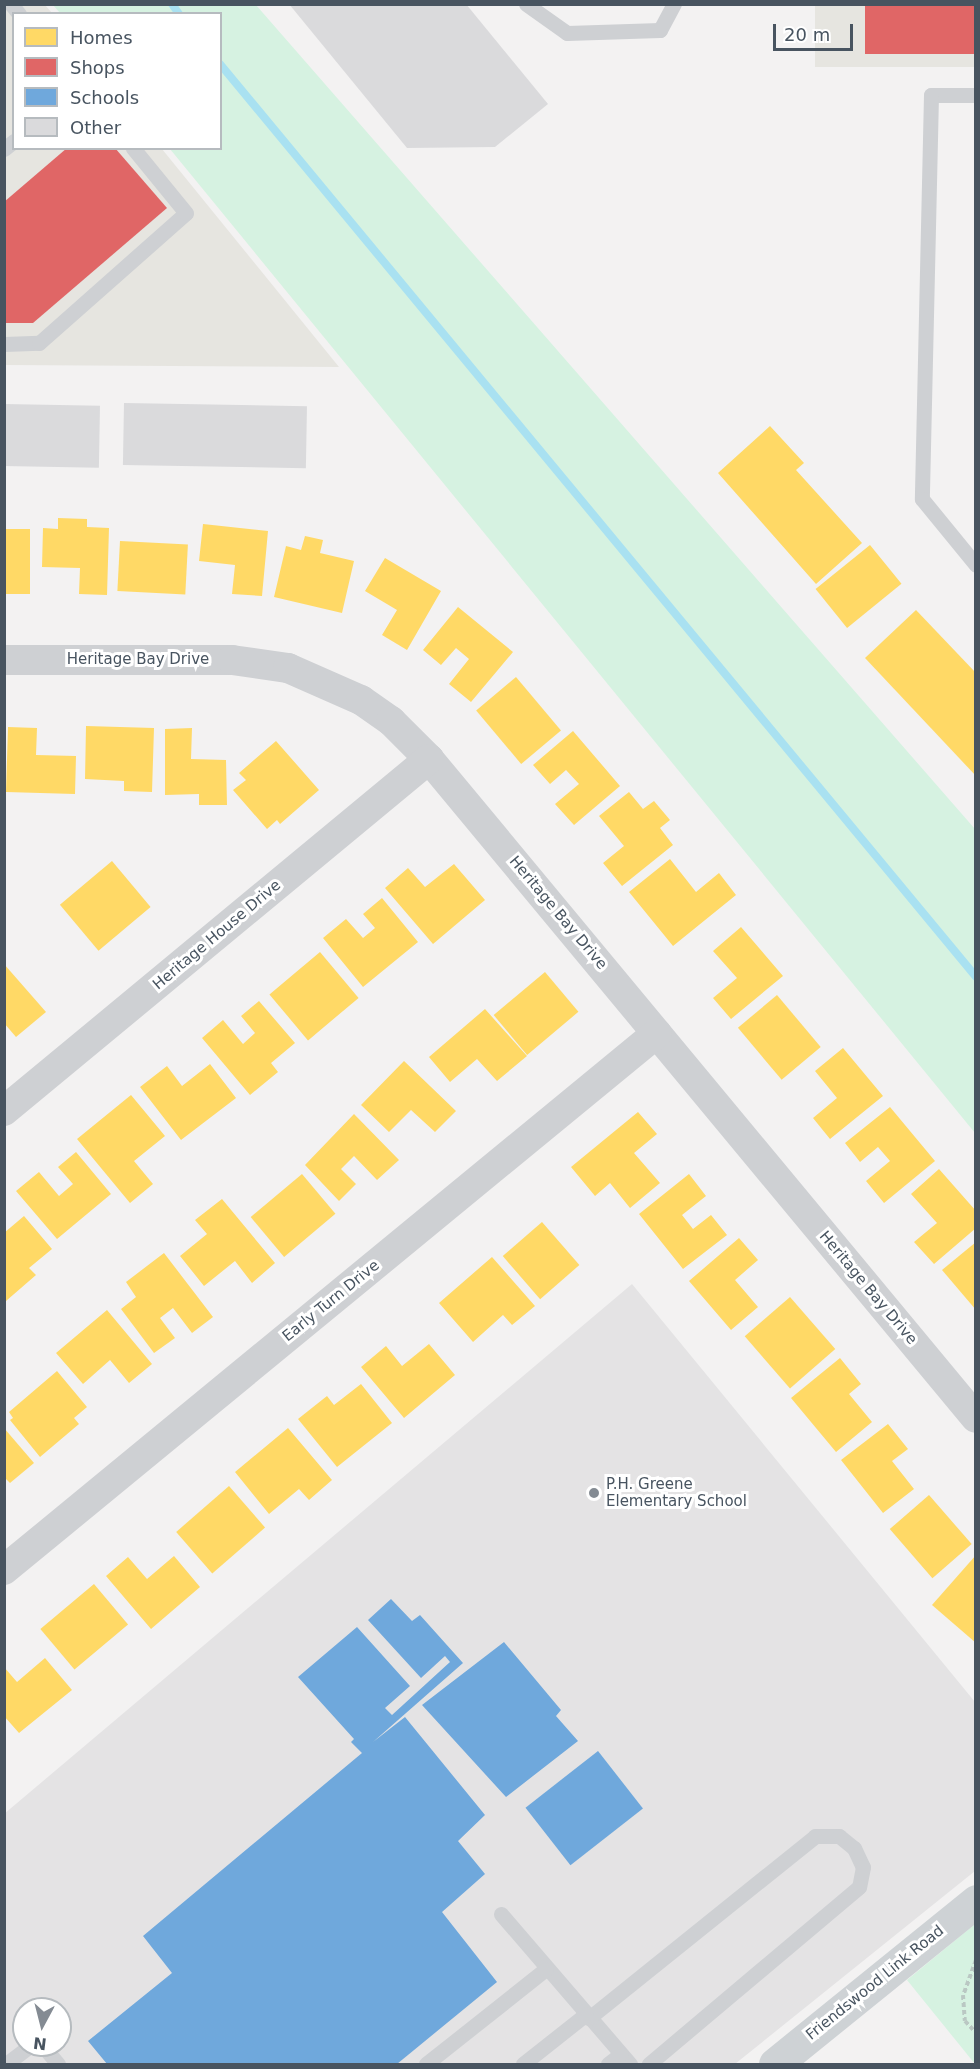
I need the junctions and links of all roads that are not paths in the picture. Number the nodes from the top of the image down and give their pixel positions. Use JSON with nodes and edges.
{"nodes":[{"id":1,"x":526,"y":4,"type":"edge"},
{"id":2,"x":674,"y":4,"type":"edge"},
{"id":3,"x":975,"y":95,"type":"edge"},
{"id":4,"x":135,"y":150,"type":"edge"},
{"id":5,"x":4,"y":344,"type":"edge"},
{"id":6,"x":975,"y":566,"type":"edge"},
{"id":7,"x":4,"y":660,"type":"edge"},
{"id":8,"x":429,"y":759,"type":"junction"},
{"id":9,"x":657,"y":1033,"type":"junction"},
{"id":10,"x":4,"y":1112,"type":"edge"},
{"id":11,"x":975,"y":1418,"type":"edge"},
{"id":12,"x":4,"y":1570,"type":"edge"},
{"id":13,"x":975,"y":1901,"type":"edge"},
{"id":14,"x":501,"y":1914,"type":"dead end"},
{"id":15,"x":546,"y":1969,"type":"junction"},
{"id":16,"x":587,"y":2016,"type":"junction"},
{"id":17,"x":626,"y":2059,"type":"edge"},
{"id":18,"x":426,"y":2064,"type":"edge"},
{"id":19,"x":523,"y":2064,"type":"edge"},
{"id":20,"x":608,"y":2064,"type":"edge"},
{"id":21,"x":649,"y":2064,"type":"edge"},
{"id":22,"x":775,"y":2064,"type":"edge"}],
"edges":[{"from":1,"to":2,"type":"lane"},
{"from":3,"to":6,"type":"lane"},
{"from":4,"to":5,"type":"lane"},
{"from":7,"to":8,"type":"street","name":"Heritage Bay Drive"},
{"from":8,"to":9,"type":"street","name":"Heritage Bay Drive"},
{"from":8,"to":10,"type":"street","name":"Heritage House Drive"},
{"from":9,"to":11,"type":"street","name":"Heritage Bay Drive"},
{"from":9,"to":12,"type":"street","name":"Early Turn Drive"},
{"from":13,"to":22,"type":"street","name":"Friendswood Link Road"},
{"from":14,"to":15,"type":"lane"},
{"from":15,"to":16,"type":"lane"},
{"from":15,"to":18,"type":"lane"},
{"from":16,"to":17,"type":"lane"},
{"from":16,"to":19,"type":"lane"},
{"from":16,"to":21,"type":"lane"},
{"from":17,"to":20,"type":"lane"}]}
